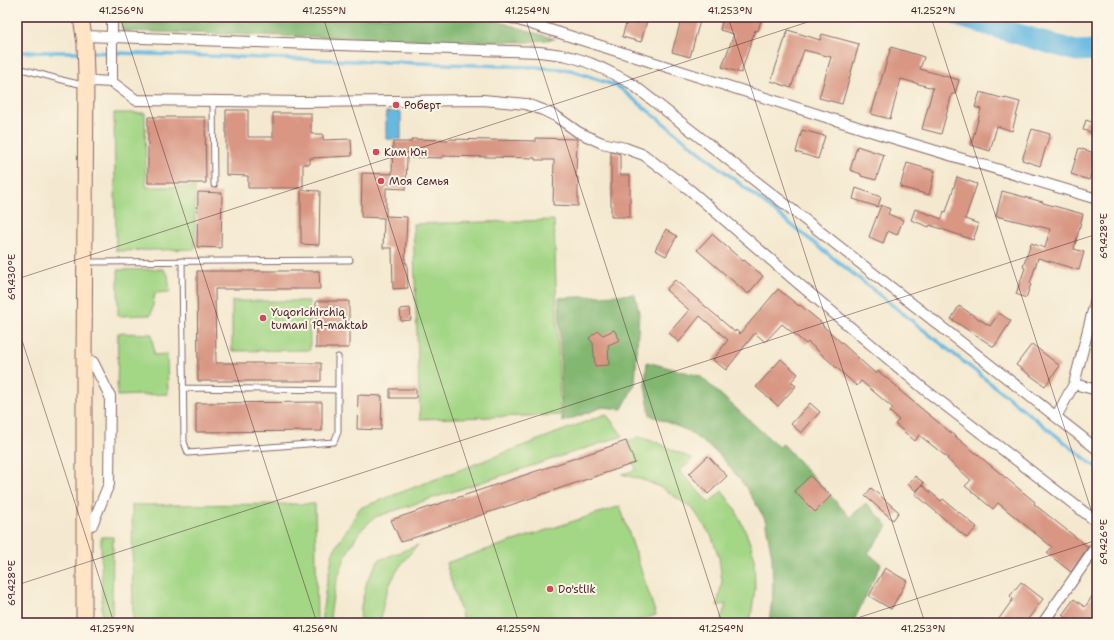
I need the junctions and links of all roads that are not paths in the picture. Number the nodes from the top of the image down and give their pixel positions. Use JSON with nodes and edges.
{"nodes":[{"id":1,"x":81,"y":17,"type":"edge"},
{"id":2,"x":89,"y":17,"type":"edge"},
{"id":3,"x":112,"y":17,"type":"edge"},
{"id":4,"x":509,"y":17,"type":"edge"},
{"id":5,"x":112,"y":37,"type":"junction"},
{"id":6,"x":89,"y":40,"type":"junction"},
{"id":7,"x":17,"y":68,"type":"edge"},
{"id":8,"x":90,"y":82,"type":"junction"},
{"id":9,"x":112,"y":82,"type":"junction"},
{"id":10,"x":213,"y":100,"type":"junction"},
{"id":11,"x":214,"y":185,"type":"dead end"},
{"id":12,"x":1097,"y":199,"type":"edge"},
{"id":13,"x":350,"y":260,"type":"dead end"},
{"id":14,"x":182,"y":261,"type":"junction"},
{"id":15,"x":93,"y":262,"type":"junction"},
{"id":16,"x":1097,"y":295,"type":"edge"},
{"id":17,"x":338,"y":357,"type":"dead end"},
{"id":18,"x":1074,"y":384,"type":"junction"},
{"id":19,"x":183,"y":388,"type":"junction"},
{"id":20,"x":338,"y":390,"type":"junction"},
{"id":21,"x":1097,"y":390,"type":"edge"},
{"id":22,"x":1056,"y":417,"type":"junction"},
{"id":23,"x":1097,"y":449,"type":"edge"},
{"id":24,"x":1097,"y":522,"type":"edge"},
{"id":25,"x":1097,"y":545,"type":"edge"},
{"id":26,"x":84,"y":623,"type":"edge"},
{"id":27,"x":93,"y":623,"type":"edge"},
{"id":28,"x":1043,"y":623,"type":"edge"}],
"edges":[{"from":1,"to":6,"type":"main road"},
{"from":2,"to":6,"type":"main road"},
{"from":3,"to":5,"type":"street"},
{"from":4,"to":12,"type":"street"},
{"from":5,"to":6,"type":"street"},
{"from":5,"to":9,"type":"street"},
{"from":5,"to":22,"type":"street"},
{"from":6,"to":8,"type":"main road"},
{"from":7,"to":8,"type":"lane"},
{"from":8,"to":9,"type":"street"},
{"from":8,"to":15,"type":"main road"},
{"from":8,"to":26,"type":"main road"},
{"from":9,"to":10,"type":"street"},
{"from":10,"to":11,"type":"lane"},
{"from":10,"to":24,"type":"street"},
{"from":13,"to":14,"type":"lane"},
{"from":14,"to":15,"type":"lane"},
{"from":14,"to":19,"type":"lane"},
{"from":15,"to":27,"type":"main road"},
{"from":16,"to":18,"type":"street"},
{"from":17,"to":20,"type":"lane"},
{"from":18,"to":21,"type":"street"},
{"from":18,"to":22,"type":"street"},
{"from":19,"to":20,"type":"lane"},
{"from":19,"to":20,"type":"lane"},
{"from":22,"to":23,"type":"street"},
{"from":25,"to":28,"type":"street"}]}
